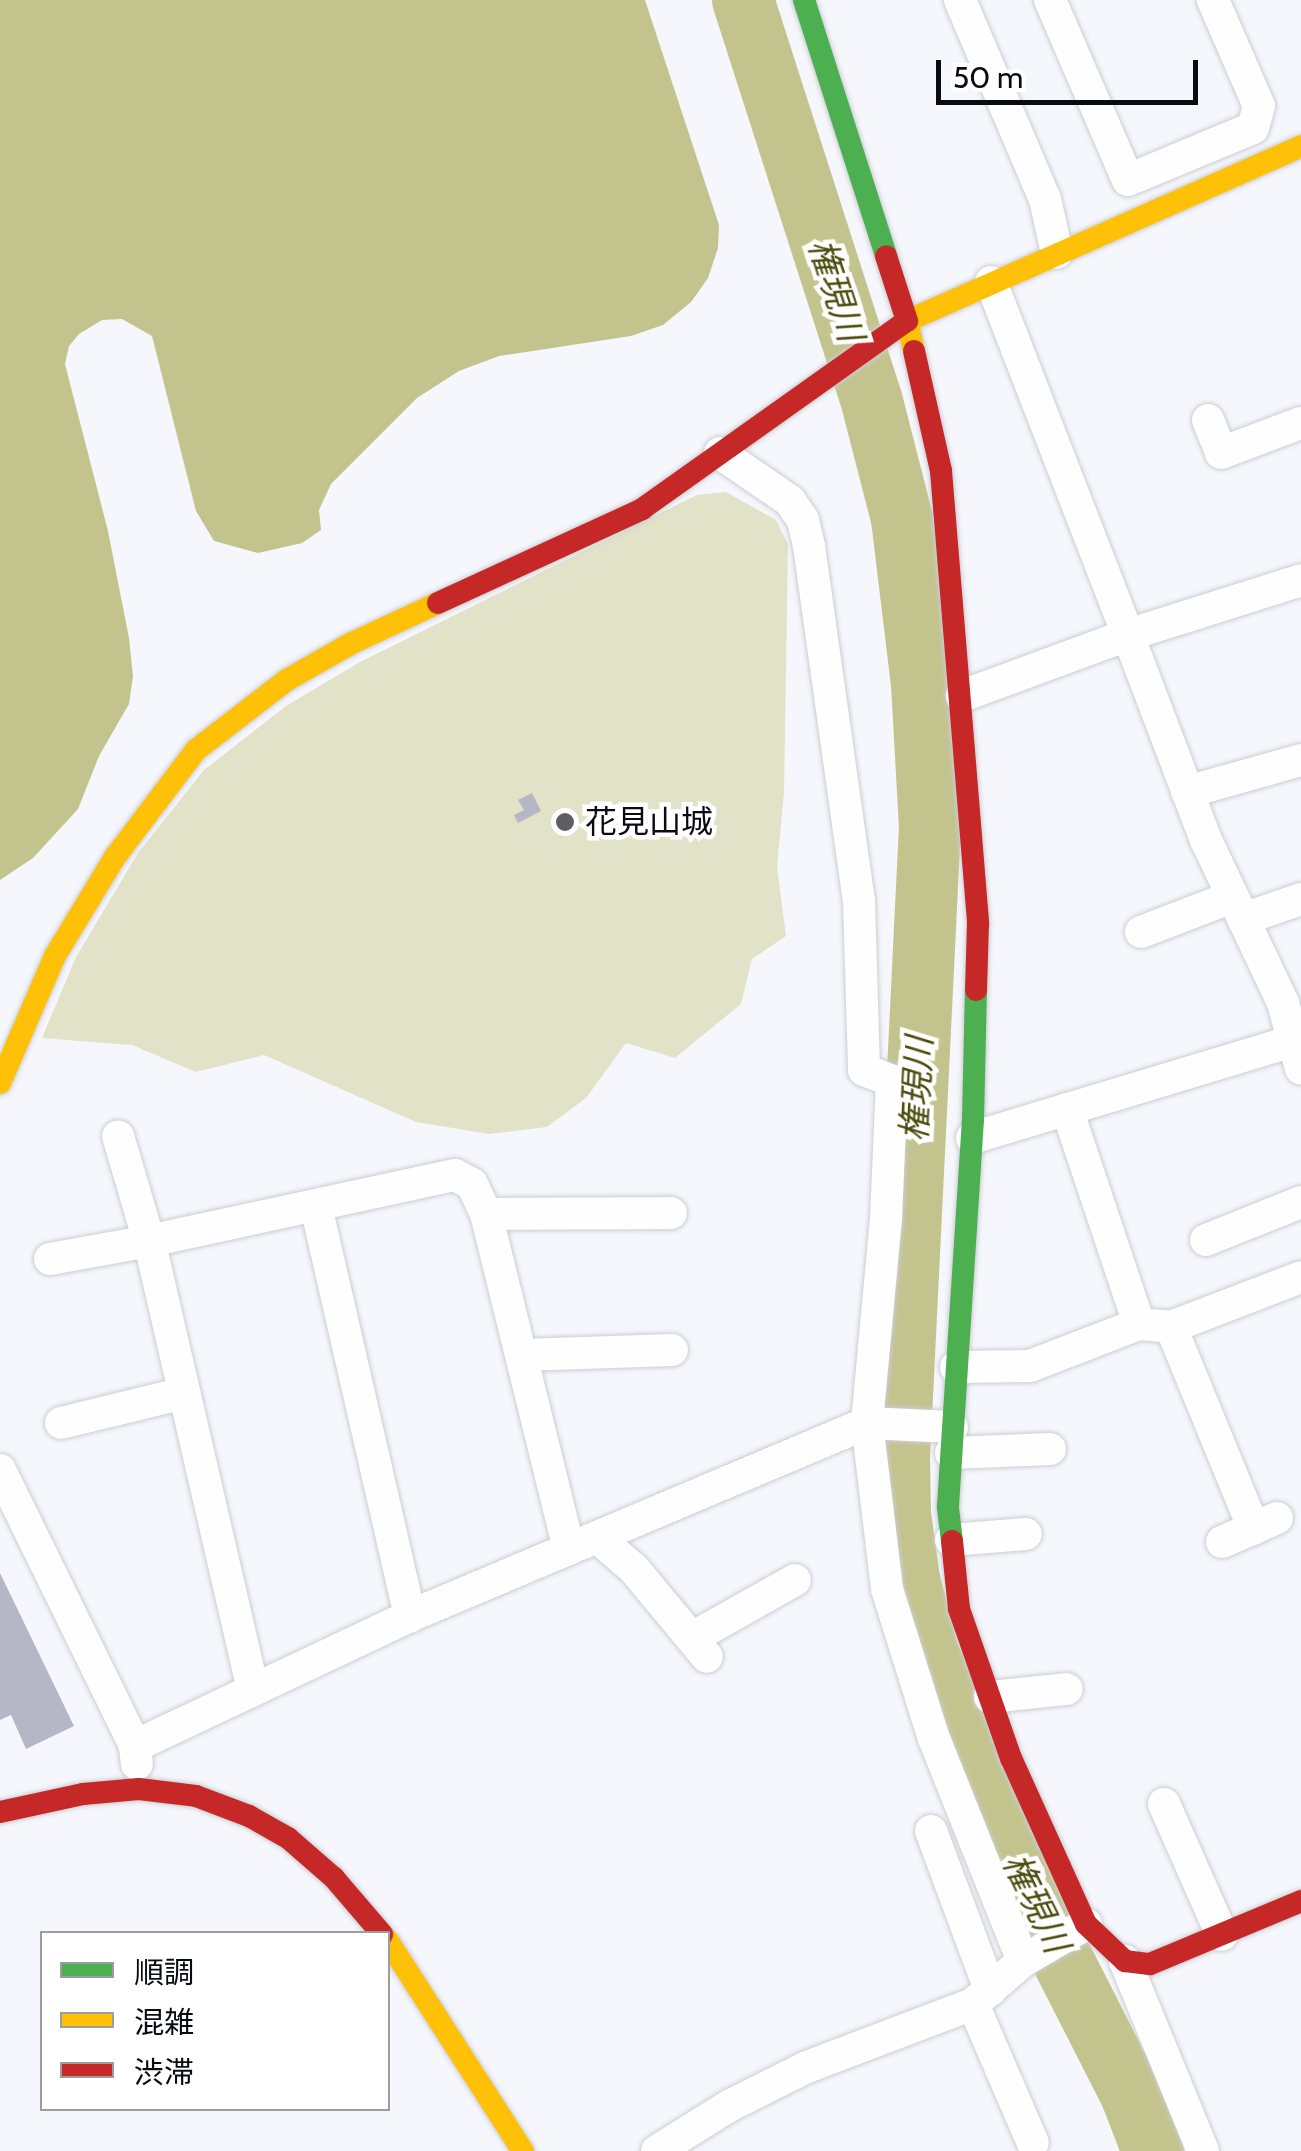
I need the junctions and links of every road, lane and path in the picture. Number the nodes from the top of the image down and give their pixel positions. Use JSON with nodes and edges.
{"nodes":[{"id":1,"x":804,"y":0,"type":"edge"},
{"id":2,"x":960,"y":0,"type":"edge"},
{"id":3,"x":1050,"y":0,"type":"edge"},
{"id":4,"x":1213,"y":0,"type":"edge"},
{"id":5,"x":1301,"y":146,"type":"edge"},
{"id":6,"x":1189,"y":154,"type":"junction"},
{"id":7,"x":1204,"y":189,"type":"junction"},
{"id":8,"x":1057,"y":253,"type":"junction"},
{"id":9,"x":991,"y":282,"type":"junction"},
{"id":10,"x":908,"y":320,"type":"junction"},
{"id":11,"x":1208,"y":420,"type":"dead end"},
{"id":12,"x":1301,"y":423,"type":"edge"},
{"id":13,"x":720,"y":453,"type":"junction"},
{"id":14,"x":1301,"y":580,"type":"edge"},
{"id":15,"x":1128,"y":635,"type":"junction"},
{"id":16,"x":962,"y":696,"type":"junction"},
{"id":17,"x":1301,"y":760,"type":"edge"},
{"id":18,"x":1187,"y":792,"type":"junction"},
{"id":19,"x":1301,"y":899,"type":"edge"},
{"id":20,"x":1237,"y":908,"type":"junction"},
{"id":21,"x":1141,"y":932,"type":"dead end"},
{"id":22,"x":1292,"y":1003,"type":"edge"},
{"id":23,"x":1297,"y":1055,"type":"edge"},
{"id":24,"x":0,"y":1084,"type":"edge"},
{"id":25,"x":1067,"y":1108,"type":"junction"},
{"id":26,"x":118,"y":1136,"type":"dead end"},
{"id":27,"x":972,"y":1138,"type":"junction"},
{"id":28,"x":1301,"y":1202,"type":"edge"},
{"id":29,"x":316,"y":1206,"type":"junction"},
{"id":30,"x":671,"y":1213,"type":"dead end"},
{"id":31,"x":486,"y":1214,"type":"junction"},
{"id":32,"x":1206,"y":1240,"type":"dead end"},
{"id":33,"x":149,"y":1241,"type":"junction"},
{"id":34,"x":50,"y":1259,"type":"dead end"},
{"id":35,"x":1301,"y":1277,"type":"edge"},
{"id":36,"x":1155,"y":1326,"type":"junction"},
{"id":37,"x":672,"y":1350,"type":"dead end"},
{"id":38,"x":522,"y":1355,"type":"junction"},
{"id":39,"x":956,"y":1368,"type":"junction"},
{"id":40,"x":184,"y":1392,"type":"junction"},
{"id":41,"x":61,"y":1423,"type":"dead end"},
{"id":42,"x":873,"y":1424,"type":"junction"},
{"id":43,"x":945,"y":1436,"type":"junction"},
{"id":44,"x":1049,"y":1443,"type":"dead end"},
{"id":45,"x":0,"y":1470,"type":"edge"},
{"id":46,"x":1026,"y":1534,"type":"dead end"},
{"id":47,"x":952,"y":1540,"type":"junction"},
{"id":48,"x":1222,"y":1542,"type":"dead end"},
{"id":49,"x":583,"y":1543,"type":"junction"},
{"id":50,"x":795,"y":1580,"type":"dead end"},
{"id":51,"x":410,"y":1616,"type":"junction"},
{"id":52,"x":1068,"y":1689,"type":"dead end"},
{"id":53,"x":254,"y":1690,"type":"junction"},
{"id":54,"x":990,"y":1697,"type":"junction"},
{"id":55,"x":135,"y":1746,"type":"junction"},
{"id":56,"x":140,"y":1788,"type":"junction"},
{"id":57,"x":1164,"y":1804,"type":"dead end"},
{"id":58,"x":0,"y":1812,"type":"edge"},
{"id":59,"x":932,"y":1832,"type":"dead end"},
{"id":60,"x":1301,"y":1901,"type":"edge"},
{"id":61,"x":1082,"y":1926,"type":"junction"},
{"id":62,"x":379,"y":1931,"type":"edge"},
{"id":63,"x":1222,"y":1935,"type":"junction"},
{"id":64,"x":390,"y":1945,"type":"edge"},
{"id":65,"x":1028,"y":1958,"type":"junction"},
{"id":66,"x":1125,"y":1960,"type":"junction"},
{"id":67,"x":982,"y":1997,"type":"junction"},
{"id":68,"x":1033,"y":2143,"type":"dead end"},
{"id":69,"x":523,"y":2151,"type":"edge"},
{"id":70,"x":656,"y":2151,"type":"edge"},
{"id":71,"x":1203,"y":2151,"type":"edge"}],
"edges":[{"from":1,"to":10,"type":"street"},
{"from":2,"to":8,"type":"street"},
{"from":3,"to":6,"type":"street"},
{"from":4,"to":6,"type":"street"},
{"from":5,"to":7,"type":"street"},
{"from":6,"to":7,"type":"street"},
{"from":7,"to":8,"type":"street"},
{"from":8,"to":9,"type":"street"},
{"from":9,"to":10,"type":"street"},
{"from":9,"to":15,"type":"street"},
{"from":10,"to":13,"type":"street"},
{"from":10,"to":16,"type":"street"},
{"from":11,"to":12,"type":"street"},
{"from":13,"to":24,"type":"street"},
{"from":13,"to":42,"type":"street"},
{"from":14,"to":15,"type":"street"},
{"from":15,"to":16,"type":"street"},
{"from":15,"to":18,"type":"street"},
{"from":16,"to":27,"type":"street"},
{"from":17,"to":18,"type":"street"},
{"from":18,"to":20,"type":"street"},
{"from":19,"to":20,"type":"street"},
{"from":20,"to":21,"type":"street"},
{"from":20,"to":22,"type":"street"},
{"from":22,"to":23,"type":"street"},
{"from":23,"to":25,"type":"street"},
{"from":25,"to":27,"type":"street"},
{"from":25,"to":36,"type":"street"},
{"from":26,"to":33,"type":"street"},
{"from":27,"to":39,"type":"street"},
{"from":28,"to":32,"type":"street"},
{"from":29,"to":31,"type":"street"},
{"from":29,"to":33,"type":"street"},
{"from":29,"to":51,"type":"street"},
{"from":30,"to":31,"type":"street"},
{"from":31,"to":38,"type":"street"},
{"from":33,"to":34,"type":"street"},
{"from":33,"to":40,"type":"street"},
{"from":35,"to":36,"type":"street"},
{"from":36,"to":39,"type":"street"},
{"from":36,"to":48,"type":"street"},
{"from":37,"to":38,"type":"street"},
{"from":38,"to":49,"type":"street"},
{"from":39,"to":43,"type":"street"},
{"from":40,"to":41,"type":"street"},
{"from":40,"to":53,"type":"street"},
{"from":42,"to":43,"type":"street"},
{"from":42,"to":49,"type":"street"},
{"from":42,"to":65,"type":"street"},
{"from":43,"to":44,"type":"street"},
{"from":43,"to":47,"type":"street"},
{"from":45,"to":55,"type":"street"},
{"from":46,"to":47,"type":"street"},
{"from":47,"to":54,"type":"street"},
{"from":49,"to":50,"type":"street"},
{"from":49,"to":51,"type":"street"},
{"from":51,"to":53,"type":"street"},
{"from":52,"to":54,"type":"street"},
{"from":53,"to":55,"type":"street"},
{"from":54,"to":61,"type":"street"},
{"from":55,"to":56,"type":"street"},
{"from":56,"to":58,"type":"street"},
{"from":56,"to":62,"type":"street"},
{"from":57,"to":63,"type":"street"},
{"from":59,"to":67,"type":"street"},
{"from":60,"to":63,"type":"street"},
{"from":61,"to":65,"type":"street"},
{"from":61,"to":66,"type":"street"},
{"from":63,"to":66,"type":"street"},
{"from":64,"to":69,"type":"street"},
{"from":65,"to":67,"type":"street"},
{"from":66,"to":71,"type":"street"},
{"from":67,"to":68,"type":"street"},
{"from":67,"to":70,"type":"street"}]}
